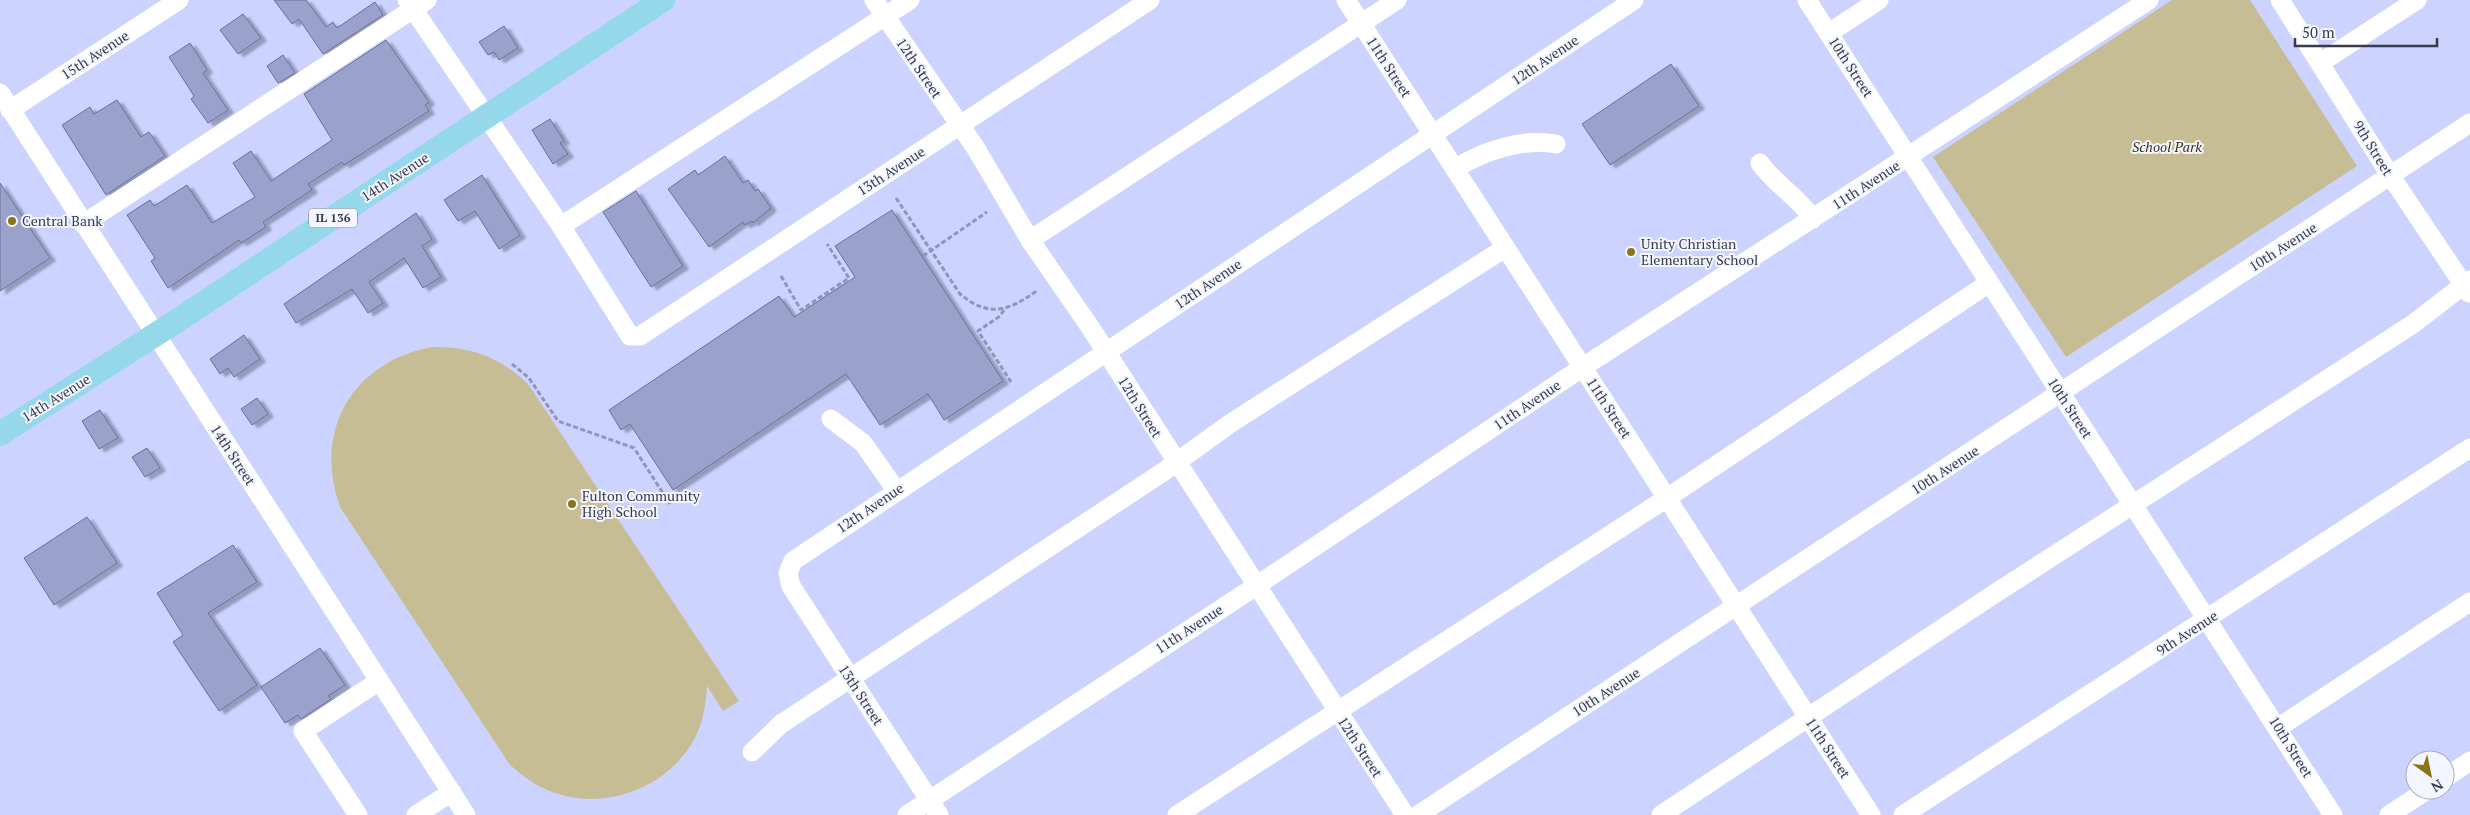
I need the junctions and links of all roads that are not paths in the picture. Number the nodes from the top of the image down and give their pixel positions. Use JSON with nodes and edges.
{"nodes":[{"id":1,"x":179,"y":0,"type":"edge"},
{"id":2,"x":664,"y":0,"type":"edge"},
{"id":3,"x":874,"y":0,"type":"edge"},
{"id":4,"x":910,"y":0,"type":"edge"},
{"id":5,"x":1150,"y":0,"type":"edge"},
{"id":6,"x":1346,"y":0,"type":"edge"},
{"id":7,"x":1397,"y":0,"type":"edge"},
{"id":8,"x":1634,"y":0,"type":"edge"},
{"id":9,"x":1807,"y":0,"type":"edge"},
{"id":10,"x":1879,"y":0,"type":"edge"},
{"id":11,"x":2150,"y":0,"type":"edge"},
{"id":12,"x":2280,"y":0,"type":"edge"},
{"id":13,"x":2417,"y":0,"type":"edge"},
{"id":14,"x":416,"y":3,"type":"edge"},
{"id":15,"x":885,"y":16,"type":"junction"},
{"id":16,"x":1361,"y":22,"type":"junction"},
{"id":17,"x":1829,"y":33,"type":"junction"},
{"id":18,"x":2320,"y":63,"type":"junction"},
{"id":19,"x":0,"y":93,"type":"edge"},
{"id":20,"x":10,"y":110,"type":"junction"},
{"id":21,"x":487,"y":117,"type":"junction"},
{"id":22,"x":2470,"y":123,"type":"edge"},
{"id":23,"x":959,"y":126,"type":"junction"},
{"id":24,"x":1432,"y":134,"type":"junction"},
{"id":25,"x":1556,"y":144,"type":"dead end"},
{"id":26,"x":1908,"y":158,"type":"junction"},
{"id":27,"x":1760,"y":163,"type":"dead end"},
{"id":28,"x":1454,"y":169,"type":"junction"},
{"id":29,"x":2390,"y":175,"type":"junction"},
{"id":30,"x":1813,"y":219,"type":"junction"},
{"id":31,"x":83,"y":224,"type":"junction"},
{"id":32,"x":561,"y":226,"type":"junction"},
{"id":33,"x":1030,"y":240,"type":"junction"},
{"id":34,"x":1505,"y":248,"type":"junction"},
{"id":35,"x":1989,"y":283,"type":"junction"},
{"id":36,"x":2468,"y":286,"type":"edge"},
{"id":37,"x":155,"y":335,"type":"junction"},
{"id":38,"x":1105,"y":351,"type":"junction"},
{"id":39,"x":1583,"y":367,"type":"junction"},
{"id":40,"x":2060,"y":394,"type":"junction"},
{"id":41,"x":831,"y":418,"type":"dead end"},
{"id":42,"x":0,"y":434,"type":"edge"},
{"id":43,"x":2470,"y":448,"type":"edge"},
{"id":44,"x":1176,"y":463,"type":"junction"},
{"id":45,"x":896,"y":490,"type":"junction"},
{"id":46,"x":1667,"y":498,"type":"junction"},
{"id":47,"x":2134,"y":504,"type":"junction"},
{"id":48,"x":788,"y":573,"type":"joint"},
{"id":49,"x":1256,"y":586,"type":"junction"},
{"id":50,"x":2470,"y":602,"type":"edge"},
{"id":51,"x":1737,"y":606,"type":"junction"},
{"id":52,"x":2209,"y":619,"type":"junction"},
{"id":53,"x":852,"y":680,"type":"junction"},
{"id":54,"x":379,"y":681,"type":"junction"},
{"id":55,"x":1337,"y":710,"type":"junction"},
{"id":56,"x":1809,"y":718,"type":"junction"},
{"id":57,"x":2278,"y":727,"type":"junction"},
{"id":58,"x":752,"y":752,"type":"dead end"},
{"id":59,"x":2470,"y":761,"type":"edge"},
{"id":60,"x":2455,"y":771,"type":"edge"},
{"id":61,"x":452,"y":792,"type":"junction"},
{"id":62,"x":2412,"y":800,"type":"edge"},
{"id":63,"x":934,"y":808,"type":"edge"},
{"id":64,"x":358,"y":815,"type":"edge"},
{"id":65,"x":416,"y":815,"type":"edge"},
{"id":66,"x":466,"y":815,"type":"edge"},
{"id":67,"x":907,"y":815,"type":"edge"},
{"id":68,"x":1177,"y":815,"type":"edge"},
{"id":69,"x":1405,"y":815,"type":"edge"},
{"id":70,"x":1418,"y":815,"type":"edge"},
{"id":71,"x":1661,"y":815,"type":"edge"},
{"id":72,"x":1872,"y":815,"type":"edge"},
{"id":73,"x":1903,"y":815,"type":"edge"},
{"id":74,"x":2334,"y":815,"type":"edge"},
{"id":75,"x":2389,"y":815,"type":"edge"}],
"edges":[{"from":1,"to":20,"type":"street","name":"15th Avenue"},
{"from":2,"to":21,"type":"main road","name":"14th Avenue","number":"IL 136"},
{"from":3,"to":15,"type":"street","name":"12th Street"},
{"from":4,"to":15,"type":"street"},
{"from":5,"to":23,"type":"street","name":"13th Avenue"},
{"from":6,"to":16,"type":"street","name":"11th Street"},
{"from":7,"to":16,"type":"street"},
{"from":8,"to":24,"type":"street","name":"12th Avenue"},
{"from":9,"to":17,"type":"street","name":"10th Street"},
{"from":10,"to":17,"type":"street"},
{"from":11,"to":26,"type":"street","name":"11th Avenue"},
{"from":12,"to":18,"type":"street","name":"9th Street"},
{"from":13,"to":18,"type":"street"},
{"from":14,"to":21,"type":"street"},
{"from":14,"to":31,"type":"street"},
{"from":15,"to":23,"type":"street","name":"12th Street"},
{"from":15,"to":32,"type":"street"},
{"from":16,"to":24,"type":"street","name":"11th Street"},
{"from":16,"to":33,"type":"street"},
{"from":17,"to":26,"type":"street","name":"10th Street"},
{"from":18,"to":29,"type":"street","name":"9th Street"},
{"from":19,"to":20,"type":"street","name":"14th Street"},
{"from":20,"to":31,"type":"street","name":"14th Street"},
{"from":21,"to":32,"type":"street"},
{"from":21,"to":37,"type":"main road","name":"14th Avenue","number":"IL 136"},
{"from":22,"to":29,"type":"street","name":"10th Avenue"},
{"from":23,"to":32,"type":"street","name":"13th Avenue"},
{"from":23,"to":33,"type":"street","name":"12th Street"},
{"from":24,"to":28,"type":"street","name":"11th Street"},
{"from":24,"to":38,"type":"street","name":"12th Avenue"},
{"from":25,"to":28,"type":"street"},
{"from":26,"to":30,"type":"street","name":"11th Avenue"},
{"from":26,"to":35,"type":"street","name":"10th Street"},
{"from":27,"to":30,"type":"street"},
{"from":28,"to":34,"type":"street","name":"11th Street"},
{"from":29,"to":36,"type":"street","name":"9th Street"},
{"from":29,"to":40,"type":"street","name":"10th Avenue"},
{"from":30,"to":39,"type":"street","name":"11th Avenue"},
{"from":31,"to":37,"type":"street","name":"14th Street"},
{"from":33,"to":38,"type":"street","name":"12th Street"},
{"from":34,"to":39,"type":"street","name":"11th Street"},
{"from":34,"to":44,"type":"street"},
{"from":35,"to":40,"type":"street","name":"10th Street"},
{"from":35,"to":46,"type":"street"},
{"from":36,"to":47,"type":"street"},
{"from":37,"to":42,"type":"main road","name":"14th Avenue","number":"IL 136"},
{"from":37,"to":54,"type":"street","name":"14th Street"},
{"from":38,"to":44,"type":"street","name":"12th Street"},
{"from":38,"to":45,"type":"street","name":"12th Avenue"},
{"from":39,"to":46,"type":"street","name":"11th Street"},
{"from":39,"to":49,"type":"street","name":"11th Avenue"},
{"from":40,"to":47,"type":"street","name":"10th Street"},
{"from":40,"to":51,"type":"street","name":"10th Avenue"},
{"from":41,"to":45,"type":"street"},
{"from":43,"to":52,"type":"street","name":"9th Avenue"},
{"from":44,"to":49,"type":"street","name":"12th Street"},
{"from":44,"to":53,"type":"street"},
{"from":45,"to":48,"type":"street","name":"12th Avenue"},
{"from":46,"to":51,"type":"street","name":"11th Street"},
{"from":46,"to":55,"type":"street"},
{"from":47,"to":52,"type":"street","name":"10th Street"},
{"from":47,"to":56,"type":"street"},
{"from":48,"to":53,"type":"street","name":"13th Street"},
{"from":49,"to":55,"type":"street","name":"12th Street"},
{"from":49,"to":63,"type":"street","name":"11th Avenue"},
{"from":50,"to":57,"type":"street"},
{"from":51,"to":56,"type":"street","name":"11th Street"},
{"from":51,"to":70,"type":"street","name":"10th Avenue"},
{"from":52,"to":57,"type":"street","name":"10th Street"},
{"from":52,"to":73,"type":"street","name":"9th Avenue"},
{"from":53,"to":58,"type":"street"},
{"from":53,"to":63,"type":"street","name":"13th Street"},
{"from":54,"to":61,"type":"street","name":"14th Street"},
{"from":54,"to":64,"type":"street"},
{"from":55,"to":68,"type":"street"},
{"from":55,"to":69,"type":"street","name":"12th Street"},
{"from":56,"to":71,"type":"street"},
{"from":56,"to":72,"type":"street","name":"11th Street"},
{"from":57,"to":74,"type":"street","name":"10th Street"},
{"from":59,"to":60,"type":"street"},
{"from":61,"to":65,"type":"street"},
{"from":61,"to":66,"type":"street","name":"14th Street"},
{"from":62,"to":75,"type":"street"},
{"from":63,"to":67,"type":"street","name":"11th Avenue"}]}
